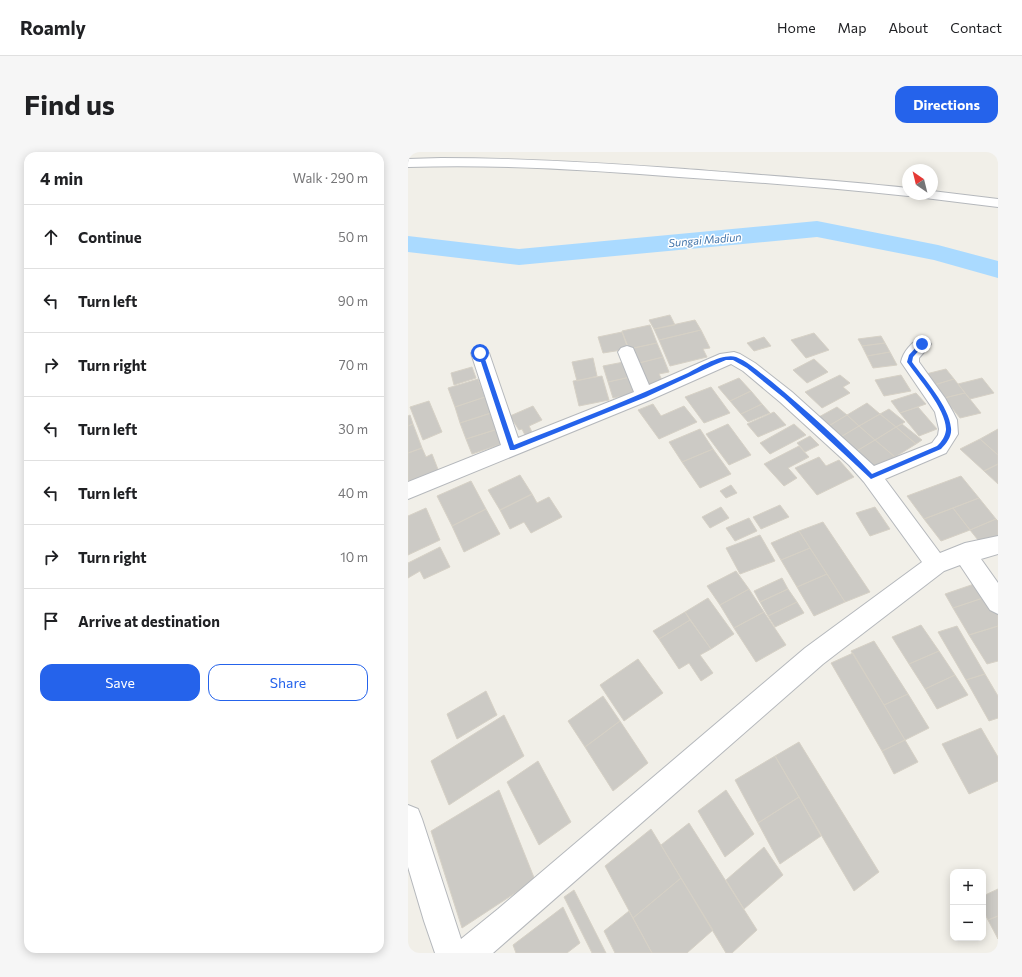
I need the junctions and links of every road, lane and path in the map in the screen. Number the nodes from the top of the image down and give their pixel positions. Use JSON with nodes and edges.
{"nodes":[{"id":1,"x":408,"y":163,"type":"edge"},
{"id":2,"x":902,"y":191,"type":"edge"},
{"id":3,"x":938,"y":195,"type":"edge"},
{"id":4,"x":998,"y":202,"type":"edge"},
{"id":5,"x":922,"y":344,"type":"dead end"},
{"id":6,"x":627,"y":352,"type":"dead end"},
{"id":7,"x":480,"y":353,"type":"dead end"},
{"id":8,"x":644,"y":395,"type":"junction"},
{"id":9,"x":512,"y":448,"type":"junction"},
{"id":10,"x":871,"y":476,"type":"junction"},
{"id":11,"x":408,"y":491,"type":"edge"},
{"id":12,"x":998,"y":545,"type":"edge"},
{"id":13,"x":965,"y":554,"type":"junction"},
{"id":14,"x":936,"y":564,"type":"junction"},
{"id":15,"x":998,"y":603,"type":"edge"},
{"id":16,"x":408,"y":819,"type":"edge"},
{"id":17,"x":451,"y":953,"type":"edge"},
{"id":18,"x":468,"y":953,"type":"edge"}],
"edges":[{"from":1,"to":2,"type":"street"},
{"from":3,"to":4,"type":"street"},
{"from":5,"to":10,"type":"street"},
{"from":6,"to":8,"type":"street"},
{"from":7,"to":9,"type":"street"},
{"from":8,"to":9,"type":"street"},
{"from":8,"to":10,"type":"street"},
{"from":9,"to":11,"type":"street"},
{"from":10,"to":14,"type":"street"},
{"from":12,"to":13,"type":"street"},
{"from":13,"to":14,"type":"street"},
{"from":13,"to":15,"type":"street"},
{"from":14,"to":18,"type":"street"},
{"from":16,"to":17,"type":"street"}]}
